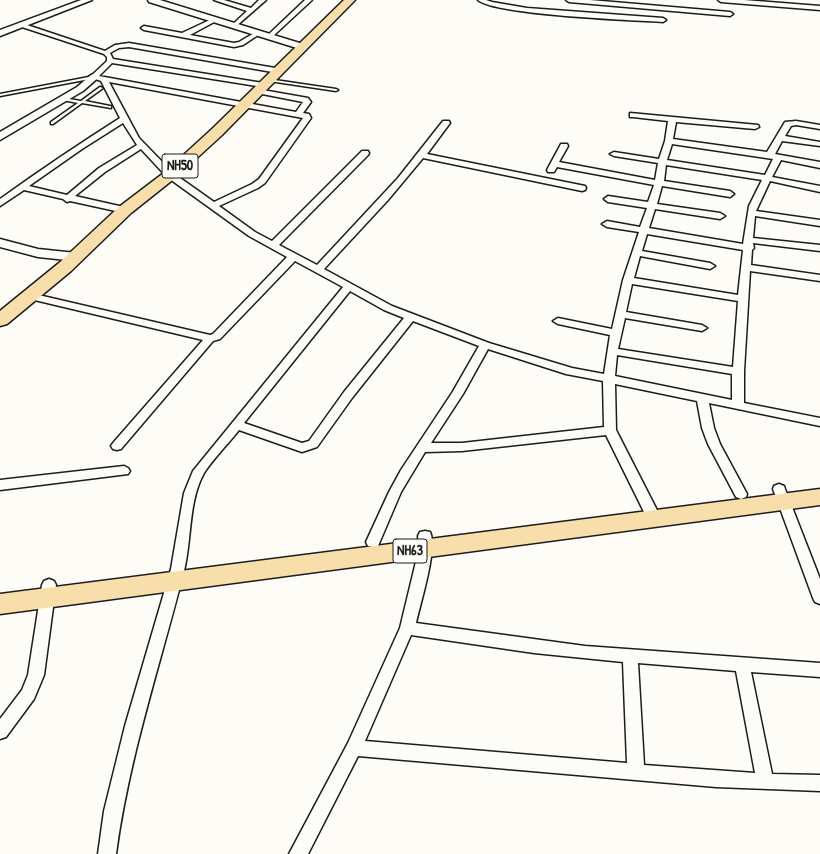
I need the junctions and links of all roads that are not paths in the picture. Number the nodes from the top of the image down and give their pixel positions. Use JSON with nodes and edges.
{"nodes":[{"id":1,"x":88,"y":0,"type":"edge"},
{"id":2,"x":155,"y":0,"type":"edge"},
{"id":3,"x":217,"y":0,"type":"edge"},
{"id":4,"x":263,"y":0,"type":"edge"},
{"id":5,"x":309,"y":0,"type":"edge"},
{"id":6,"x":350,"y":0,"type":"edge"},
{"id":7,"x":481,"y":0,"type":"edge"},
{"id":8,"x":570,"y":0,"type":"edge"},
{"id":9,"x":721,"y":0,"type":"edge"},
{"id":10,"x":603,"y":3,"type":"junction"},
{"id":11,"x":644,"y":6,"type":"junction"},
{"id":12,"x":820,"y":8,"type":"edge"},
{"id":13,"x":252,"y":10,"type":"junction"},
{"id":14,"x":730,"y":14,"type":"dead end"},
{"id":15,"x":599,"y":16,"type":"junction"},
{"id":16,"x":641,"y":19,"type":"junction"},
{"id":17,"x":214,"y":20,"type":"junction"},
{"id":18,"x":663,"y":20,"type":"dead end"},
{"id":19,"x":21,"y":25,"type":"junction"},
{"id":20,"x":234,"y":26,"type":"junction"},
{"id":21,"x":144,"y":28,"type":"dead end"},
{"id":22,"x":0,"y":33,"type":"edge"},
{"id":23,"x":258,"y":33,"type":"junction"},
{"id":24,"x":184,"y":35,"type":"junction"},
{"id":25,"x":270,"y":36,"type":"junction"},
{"id":26,"x":303,"y":47,"type":"junction"},
{"id":27,"x":108,"y":57,"type":"junction"},
{"id":28,"x":100,"y":81,"type":"junction"},
{"id":29,"x":267,"y":82,"type":"junction"},
{"id":30,"x":336,"y":90,"type":"dead end"},
{"id":31,"x":0,"y":95,"type":"edge"},
{"id":32,"x":64,"y":99,"type":"junction"},
{"id":33,"x":80,"y":102,"type":"junction"},
{"id":34,"x":244,"y":104,"type":"junction"},
{"id":35,"x":110,"y":106,"type":"dead end"},
{"id":36,"x":298,"y":114,"type":"junction"},
{"id":37,"x":633,"y":116,"type":"dead end"},
{"id":38,"x":672,"y":119,"type":"junction"},
{"id":39,"x":124,"y":120,"type":"junction"},
{"id":40,"x":52,"y":123,"type":"dead end"},
{"id":41,"x":446,"y":123,"type":"dead end"},
{"id":42,"x":755,"y":127,"type":"dead end"},
{"id":43,"x":820,"y":127,"type":"edge"},
{"id":44,"x":0,"y":137,"type":"edge"},
{"id":45,"x":781,"y":138,"type":"junction"},
{"id":46,"x":669,"y":141,"type":"junction"},
{"id":47,"x":820,"y":144,"type":"edge"},
{"id":48,"x":142,"y":145,"type":"junction"},
{"id":49,"x":564,"y":146,"type":"dead end"},
{"id":50,"x":364,"y":153,"type":"dead end"},
{"id":51,"x":614,"y":154,"type":"dead end"},
{"id":52,"x":422,"y":155,"type":"junction"},
{"id":53,"x":774,"y":156,"type":"junction"},
{"id":54,"x":662,"y":162,"type":"junction"},
{"id":55,"x":554,"y":164,"type":"junction"},
{"id":56,"x":820,"y":165,"type":"edge"},
{"id":57,"x":170,"y":175,"type":"junction"},
{"id":58,"x":767,"y":178,"type":"junction"},
{"id":59,"x":545,"y":180,"type":"junction"},
{"id":60,"x":659,"y":183,"type":"junction"},
{"id":61,"x":21,"y":187,"type":"junction"},
{"id":62,"x":582,"y":188,"type":"dead end"},
{"id":63,"x":820,"y":189,"type":"edge"},
{"id":64,"x":730,"y":194,"type":"dead end"},
{"id":65,"x":67,"y":199,"type":"junction"},
{"id":66,"x":608,"y":199,"type":"dead end"},
{"id":67,"x":0,"y":204,"type":"edge"},
{"id":68,"x":213,"y":206,"type":"junction"},
{"id":69,"x":652,"y":206,"type":"junction"},
{"id":70,"x":124,"y":210,"type":"junction"},
{"id":71,"x":752,"y":213,"type":"junction"},
{"id":72,"x":720,"y":216,"type":"dead end"},
{"id":73,"x":820,"y":223,"type":"edge"},
{"id":74,"x":607,"y":224,"type":"dead end"},
{"id":75,"x":644,"y":231,"type":"junction"},
{"id":76,"x":0,"y":243,"type":"edge"},
{"id":77,"x":749,"y":244,"type":"junction"},
{"id":78,"x":273,"y":245,"type":"junction"},
{"id":79,"x":820,"y":248,"type":"edge"},
{"id":80,"x":637,"y":253,"type":"junction"},
{"id":81,"x":294,"y":256,"type":"junction"},
{"id":82,"x":76,"y":257,"type":"junction"},
{"id":83,"x":710,"y":266,"type":"dead end"},
{"id":84,"x":746,"y":267,"type":"junction"},
{"id":85,"x":318,"y":270,"type":"junction"},
{"id":86,"x":820,"y":278,"type":"edge"},
{"id":87,"x":628,"y":280,"type":"junction"},
{"id":88,"x":349,"y":286,"type":"junction"},
{"id":89,"x":30,"y":296,"type":"junction"},
{"id":90,"x":743,"y":298,"type":"junction"},
{"id":91,"x":622,"y":314,"type":"junction"},
{"id":92,"x":411,"y":316,"type":"junction"},
{"id":93,"x":0,"y":320,"type":"edge"},
{"id":94,"x":558,"y":321,"type":"dead end"},
{"id":95,"x":702,"y":328,"type":"dead end"},
{"id":96,"x":617,"y":333,"type":"junction"},
{"id":97,"x":210,"y":338,"type":"junction"},
{"id":98,"x":484,"y":345,"type":"junction"},
{"id":99,"x":612,"y":351,"type":"junction"},
{"id":100,"x":738,"y":371,"type":"junction"},
{"id":101,"x":609,"y":379,"type":"junction"},
{"id":102,"x":702,"y":398,"type":"junction"},
{"id":103,"x":738,"y":405,"type":"junction"},
{"id":104,"x":820,"y":422,"type":"edge"},
{"id":105,"x":236,"y":425,"type":"junction"},
{"id":106,"x":610,"y":430,"type":"junction"},
{"id":107,"x":117,"y":446,"type":"dead end"},
{"id":108,"x":421,"y":448,"type":"junction"},
{"id":109,"x":124,"y":471,"type":"dead end"},
{"id":110,"x":820,"y":484,"type":"edge"},
{"id":111,"x":0,"y":485,"type":"edge"},
{"id":112,"x":741,"y":494,"type":"junction"},
{"id":113,"x":782,"y":495,"type":"junction"},
{"id":114,"x":820,"y":496,"type":"edge"},
{"id":115,"x":651,"y":512,"type":"junction"},
{"id":116,"x":373,"y":542,"type":"junction"},
{"id":117,"x":425,"y":543,"type":"junction"},
{"id":118,"x":176,"y":575,"type":"junction"},
{"id":119,"x":0,"y":591,"type":"edge"},
{"id":120,"x":48,"y":591,"type":"junction"},
{"id":121,"x":820,"y":598,"type":"edge"},
{"id":122,"x":0,"y":604,"type":"edge"},
{"id":123,"x":407,"y":628,"type":"junction"},
{"id":124,"x":630,"y":656,"type":"junction"},
{"id":125,"x":742,"y":664,"type":"junction"},
{"id":126,"x":820,"y":670,"type":"edge"},
{"id":127,"x":0,"y":732,"type":"edge"},
{"id":128,"x":354,"y":748,"type":"junction"},
{"id":129,"x":636,"y":772,"type":"junction"},
{"id":130,"x":765,"y":782,"type":"junction"},
{"id":131,"x":820,"y":783,"type":"edge"},
{"id":132,"x":301,"y":853,"type":"edge"},
{"id":133,"x":108,"y":854,"type":"edge"}],
"edges":[{"from":1,"to":19,"type":"street"},
{"from":2,"to":17,"type":"street"},
{"from":3,"to":13,"type":"street"},
{"from":4,"to":13,"type":"street"},
{"from":5,"to":25,"type":"street"},
{"from":6,"to":26,"type":"highway","number":"NH50"},
{"from":7,"to":15,"type":"street"},
{"from":8,"to":10,"type":"street"},
{"from":9,"to":12,"type":"street"},
{"from":10,"to":11,"type":"street"},
{"from":10,"to":15,"type":"street"},
{"from":11,"to":14,"type":"street"},
{"from":11,"to":16,"type":"street"},
{"from":13,"to":20,"type":"street"},
{"from":15,"to":16,"type":"street"},
{"from":16,"to":18,"type":"street"},
{"from":17,"to":20,"type":"street"},
{"from":17,"to":24,"type":"street"},
{"from":19,"to":22,"type":"street"},
{"from":19,"to":27,"type":"street"},
{"from":20,"to":23,"type":"street"},
{"from":21,"to":24,"type":"street"},
{"from":23,"to":24,"type":"street"},
{"from":23,"to":25,"type":"street"},
{"from":25,"to":26,"type":"street"},
{"from":26,"to":29,"type":"highway","number":"NH50"},
{"from":27,"to":28,"type":"street"},
{"from":27,"to":29,"type":"street"},
{"from":27,"to":29,"type":"street"},
{"from":28,"to":31,"type":"lane"},
{"from":28,"to":32,"type":"street"},
{"from":28,"to":33,"type":"lane"},
{"from":28,"to":34,"type":"street"},
{"from":28,"to":39,"type":"street"},
{"from":29,"to":30,"type":"lane"},
{"from":29,"to":34,"type":"highway","number":"NH50"},
{"from":29,"to":36,"type":"street"},
{"from":32,"to":33,"type":"lane"},
{"from":32,"to":44,"type":"street"},
{"from":33,"to":35,"type":"lane"},
{"from":33,"to":40,"type":"lane"},
{"from":34,"to":36,"type":"street"},
{"from":34,"to":57,"type":"highway","number":"NH50"},
{"from":36,"to":68,"type":"street"},
{"from":37,"to":38,"type":"street"},
{"from":38,"to":42,"type":"street"},
{"from":38,"to":46,"type":"street"},
{"from":39,"to":48,"type":"street"},
{"from":39,"to":61,"type":"street"},
{"from":41,"to":52,"type":"street"},
{"from":43,"to":45,"type":"street"},
{"from":45,"to":47,"type":"street"},
{"from":45,"to":53,"type":"street"},
{"from":46,"to":53,"type":"street"},
{"from":46,"to":54,"type":"street"},
{"from":48,"to":57,"type":"street"},
{"from":48,"to":65,"type":"street"},
{"from":49,"to":55,"type":"street"},
{"from":50,"to":78,"type":"street"},
{"from":51,"to":54,"type":"street"},
{"from":52,"to":59,"type":"street"},
{"from":52,"to":85,"type":"street"},
{"from":53,"to":56,"type":"street"},
{"from":53,"to":58,"type":"street"},
{"from":54,"to":58,"type":"street"},
{"from":54,"to":60,"type":"street"},
{"from":55,"to":59,"type":"street"},
{"from":55,"to":60,"type":"street"},
{"from":57,"to":68,"type":"street"},
{"from":57,"to":70,"type":"highway","number":"NH50"},
{"from":58,"to":63,"type":"street"},
{"from":58,"to":71,"type":"street"},
{"from":59,"to":62,"type":"street"},
{"from":60,"to":64,"type":"street"},
{"from":60,"to":69,"type":"street"},
{"from":61,"to":65,"type":"street"},
{"from":61,"to":67,"type":"street"},
{"from":65,"to":70,"type":"street"},
{"from":66,"to":69,"type":"street"},
{"from":68,"to":78,"type":"street"},
{"from":69,"to":72,"type":"street"},
{"from":69,"to":75,"type":"street"},
{"from":70,"to":82,"type":"highway","number":"NH50"},
{"from":71,"to":73,"type":"street"},
{"from":71,"to":77,"type":"street"},
{"from":74,"to":75,"type":"street"},
{"from":75,"to":77,"type":"street"},
{"from":75,"to":80,"type":"street"},
{"from":76,"to":82,"type":"street"},
{"from":77,"to":79,"type":"street"},
{"from":77,"to":84,"type":"street"},
{"from":78,"to":81,"type":"street"},
{"from":80,"to":83,"type":"street"},
{"from":80,"to":87,"type":"street"},
{"from":81,"to":85,"type":"street"},
{"from":81,"to":97,"type":"street"},
{"from":82,"to":89,"type":"highway","number":"NH50"},
{"from":84,"to":86,"type":"street"},
{"from":84,"to":90,"type":"street"},
{"from":85,"to":88,"type":"street"},
{"from":87,"to":90,"type":"street"},
{"from":87,"to":91,"type":"street"},
{"from":88,"to":92,"type":"street"},
{"from":88,"to":105,"type":"street"},
{"from":89,"to":93,"type":"highway","number":"NH50"},
{"from":89,"to":97,"type":"street"},
{"from":90,"to":100,"type":"street"},
{"from":91,"to":95,"type":"street"},
{"from":91,"to":96,"type":"street"},
{"from":92,"to":98,"type":"street"},
{"from":92,"to":105,"type":"street"},
{"from":94,"to":96,"type":"street"},
{"from":96,"to":99,"type":"street"},
{"from":97,"to":107,"type":"street"},
{"from":98,"to":101,"type":"street"},
{"from":98,"to":108,"type":"street"},
{"from":99,"to":100,"type":"street"},
{"from":99,"to":101,"type":"street"},
{"from":100,"to":103,"type":"street"},
{"from":101,"to":102,"type":"street"},
{"from":101,"to":106,"type":"street"},
{"from":102,"to":103,"type":"street"},
{"from":102,"to":112,"type":"street"},
{"from":103,"to":104,"type":"street"},
{"from":105,"to":118,"type":"street"},
{"from":106,"to":108,"type":"street"},
{"from":106,"to":115,"type":"street"},
{"from":108,"to":116,"type":"street"},
{"from":109,"to":111,"type":"street"},
{"from":110,"to":113,"type":"highway","number":"NH63"},
{"from":112,"to":113,"type":"highway","number":"NH63"},
{"from":112,"to":115,"type":"highway","number":"NH63"},
{"from":113,"to":114,"type":"highway","number":"NH63"},
{"from":113,"to":115,"type":"highway","number":"NH63"},
{"from":113,"to":121,"type":"street"},
{"from":115,"to":117,"type":"highway","number":"NH63"},
{"from":116,"to":117,"type":"highway","number":"NH63"},
{"from":116,"to":118,"type":"highway","number":"NH63"},
{"from":117,"to":118,"type":"highway","number":"NH63"},
{"from":117,"to":123,"type":"street"},
{"from":118,"to":120,"type":"highway","number":"NH63"},
{"from":118,"to":133,"type":"street"},
{"from":119,"to":120,"type":"highway","number":"NH63"},
{"from":120,"to":122,"type":"highway","number":"NH63"},
{"from":120,"to":127,"type":"street"},
{"from":123,"to":124,"type":"street"},
{"from":123,"to":128,"type":"street"},
{"from":124,"to":125,"type":"street"},
{"from":124,"to":129,"type":"street"},
{"from":125,"to":126,"type":"street"},
{"from":125,"to":130,"type":"street"},
{"from":128,"to":129,"type":"street"},
{"from":128,"to":132,"type":"street"},
{"from":129,"to":130,"type":"street"},
{"from":130,"to":131,"type":"street"}]}
